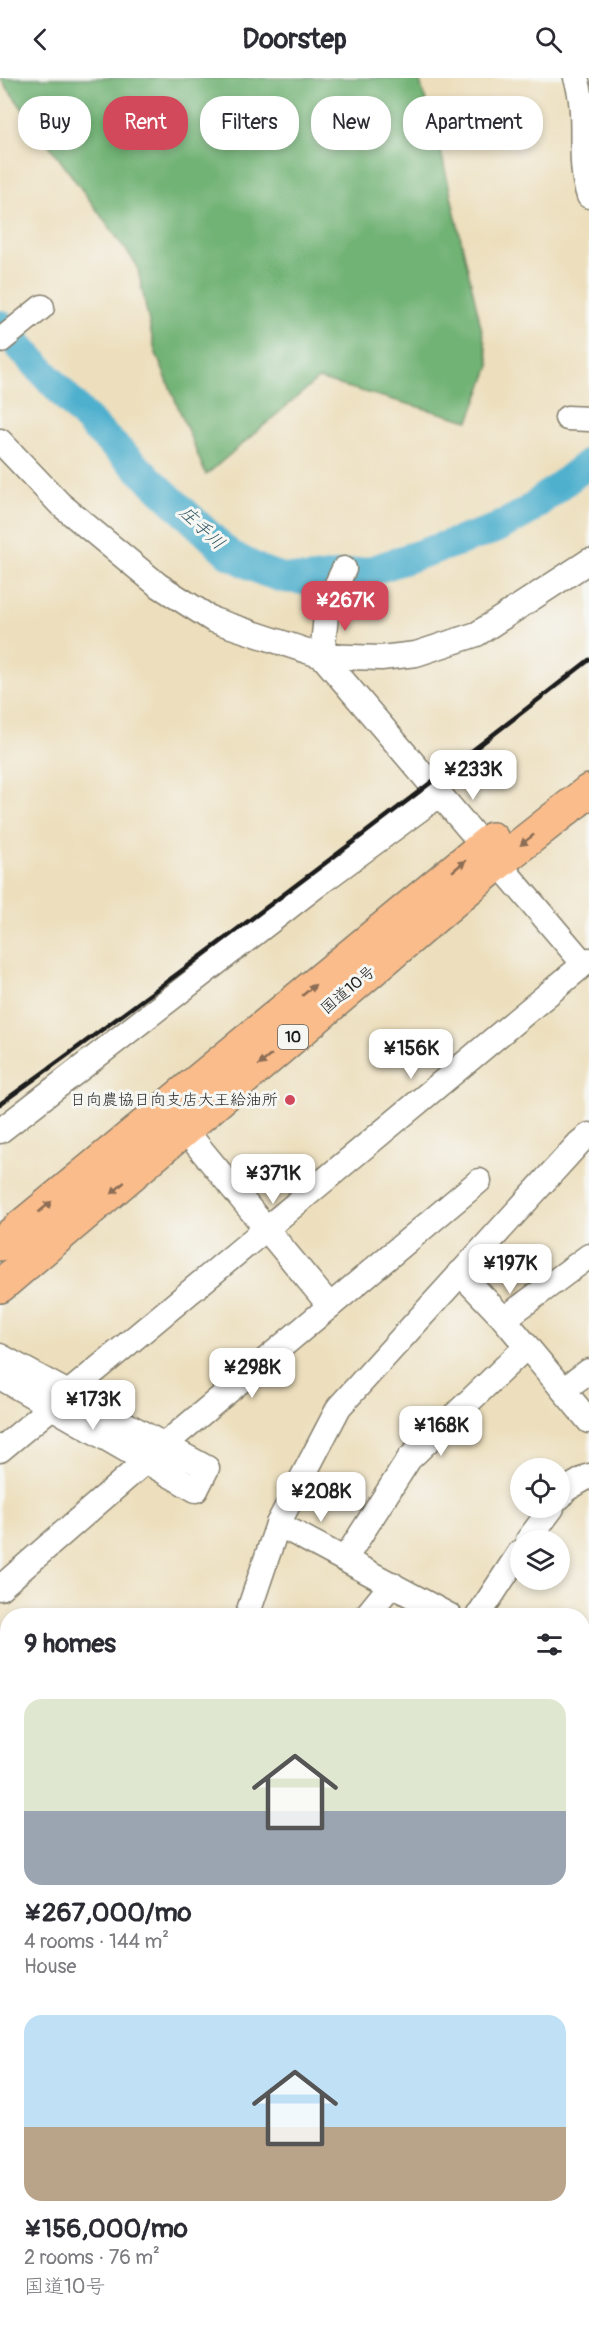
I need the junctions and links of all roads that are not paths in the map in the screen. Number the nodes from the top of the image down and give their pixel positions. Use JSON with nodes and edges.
{"nodes":[{"id":1,"x":576,"y":78,"type":"edge"},
{"id":2,"x":589,"y":196,"type":"edge"},
{"id":3,"x":42,"y":307,"type":"dead end"},
{"id":4,"x":0,"y":341,"type":"edge"},
{"id":5,"x":0,"y":441,"type":"edge"},
{"id":6,"x":589,"y":561,"type":"edge"},
{"id":7,"x":344,"y":569,"type":"dead end"},
{"id":8,"x":322,"y":656,"type":"junction"},
{"id":9,"x":589,"y":766,"type":"edge"},
{"id":10,"x":589,"y":791,"type":"edge"},
{"id":11,"x":439,"y":795,"type":"junction"},
{"id":12,"x":491,"y":854,"type":"junction"},
{"id":13,"x":586,"y":962,"type":"edge"},
{"id":14,"x":184,"y":1129,"type":"junction"},
{"id":15,"x":0,"y":1131,"type":"edge"},
{"id":16,"x":589,"y":1135,"type":"edge"},
{"id":17,"x":479,"y":1181,"type":"dead end"},
{"id":18,"x":266,"y":1228,"type":"junction"},
{"id":19,"x":0,"y":1244,"type":"edge"},
{"id":20,"x":589,"y":1256,"type":"edge"},
{"id":21,"x":460,"y":1273,"type":"junction"},
{"id":22,"x":0,"y":1286,"type":"edge"},
{"id":23,"x":330,"y":1306,"type":"junction"},
{"id":24,"x":504,"y":1319,"type":"junction"},
{"id":25,"x":527,"y":1346,"type":"junction"},
{"id":26,"x":0,"y":1356,"type":"edge"},
{"id":27,"x":589,"y":1371,"type":"edge"},
{"id":28,"x":0,"y":1377,"type":"edge"},
{"id":29,"x":563,"y":1390,"type":"junction"},
{"id":30,"x":60,"y":1400,"type":"junction"},
{"id":31,"x":589,"y":1421,"type":"edge"},
{"id":32,"x":163,"y":1446,"type":"junction"},
{"id":33,"x":0,"y":1450,"type":"edge"},
{"id":34,"x":145,"y":1462,"type":"junction"},
{"id":35,"x":589,"y":1476,"type":"edge"},
{"id":36,"x":570,"y":1487,"type":"edge"},
{"id":37,"x":278,"y":1524,"type":"junction"},
{"id":38,"x":345,"y":1559,"type":"junction"},
{"id":39,"x":510,"y":1566,"type":"edge"},
{"id":40,"x":392,"y":1584,"type":"junction"},
{"id":41,"x":0,"y":1588,"type":"edge"},
{"id":42,"x":250,"y":1608,"type":"edge"},
{"id":43,"x":372,"y":1608,"type":"edge"},
{"id":44,"x":436,"y":1608,"type":"edge"},
{"id":45,"x":483,"y":1608,"type":"edge"}],
"edges":[{"from":1,"to":2,"type":"street"},
{"from":3,"to":4,"type":"street"},
{"from":5,"to":8,"type":"street"},
{"from":6,"to":8,"type":"street"},
{"from":7,"to":8,"type":"street"},
{"from":8,"to":11,"type":"street"},
{"from":9,"to":12,"type":"highway","name":"国道10号","number":"10"},
{"from":10,"to":12,"type":"highway","name":"国道10号","number":"10","one_way":true},
{"from":11,"to":12,"type":"street"},
{"from":11,"to":15,"type":"street"},
{"from":12,"to":13,"type":"street"},
{"from":12,"to":14,"type":"highway","name":"国道10号","number":"10","one_way":true},
{"from":19,"to":12,"type":"highway","name":"国道10号","number":"10","one_way":true},
{"from":13,"to":18,"type":"street"},
{"from":14,"to":18,"type":"street"},
{"from":14,"to":22,"type":"highway","name":"国道10号","number":"10","one_way":true},
{"from":16,"to":21,"type":"street"},
{"from":17,"to":23,"type":"street"},
{"from":18,"to":23,"type":"street"},
{"from":18,"to":30,"type":"street"},
{"from":20,"to":24,"type":"street"},
{"from":21,"to":24,"type":"street"},
{"from":21,"to":37,"type":"street"},
{"from":23,"to":32,"type":"street"},
{"from":24,"to":25,"type":"street"},
{"from":25,"to":29,"type":"street"},
{"from":25,"to":38,"type":"street"},
{"from":26,"to":30,"type":"street"},
{"from":27,"to":29,"type":"street"},
{"from":28,"to":30,"type":"street"},
{"from":29,"to":31,"type":"street"},
{"from":30,"to":32,"type":"street"},
{"from":30,"to":33,"type":"street"},
{"from":30,"to":34,"type":"street"},
{"from":32,"to":34,"type":"street"},
{"from":32,"to":34,"type":"street"},
{"from":34,"to":41,"type":"street"},
{"from":35,"to":36,"type":"street"},
{"from":37,"to":38,"type":"street"},
{"from":37,"to":42,"type":"street"},
{"from":38,"to":40,"type":"street"},
{"from":39,"to":45,"type":"street"},
{"from":40,"to":43,"type":"street"},
{"from":40,"to":44,"type":"street"}]}
